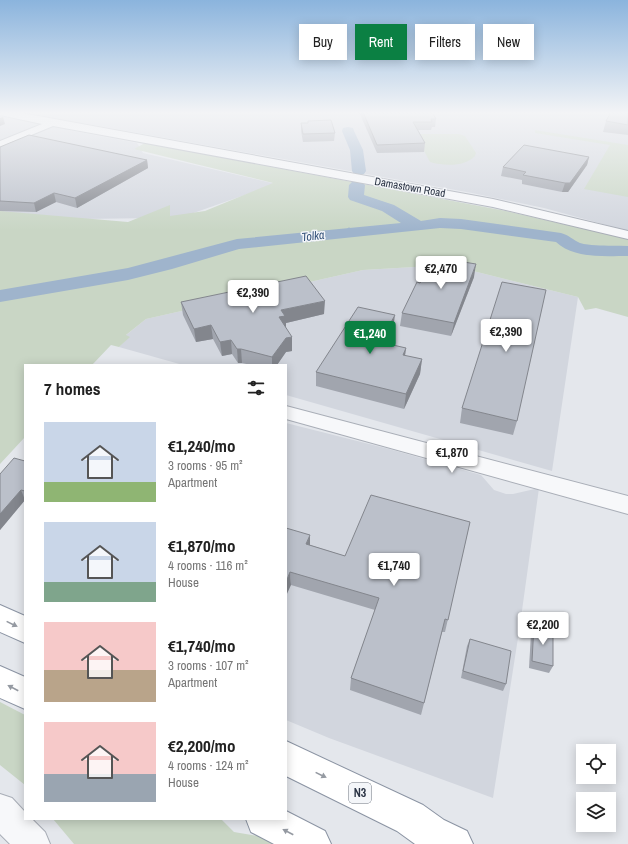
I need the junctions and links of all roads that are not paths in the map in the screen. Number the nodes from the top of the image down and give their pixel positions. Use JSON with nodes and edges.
{"nodes":[{"id":1,"x":208,"y":151,"type":"edge"},
{"id":2,"x":628,"y":235,"type":"edge"},
{"id":3,"x":287,"y":412,"type":"edge"},
{"id":4,"x":628,"y":505,"type":"edge"},
{"id":5,"x":0,"y":618,"type":"edge"},
{"id":6,"x":24,"y":630,"type":"edge"},
{"id":7,"x":0,"y":681,"type":"edge"},
{"id":8,"x":24,"y":693,"type":"edge"},
{"id":9,"x":287,"y":758,"type":"edge"},
{"id":10,"x":0,"y":810,"type":"edge"},
{"id":11,"x":266,"y":820,"type":"edge"},
{"id":12,"x":443,"y":838,"type":"edge"},
{"id":13,"x":33,"y":844,"type":"edge"},
{"id":14,"x":312,"y":844,"type":"edge"},
{"id":15,"x":473,"y":844,"type":"edge"}],
"edges":[{"from":1,"to":2,"type":"street","name":"Damastown Road"},
{"from":3,"to":4,"type":"street"},
{"from":5,"to":6,"type":"highway","one_way":true},
{"from":8,"to":7,"type":"highway","one_way":true},
{"from":9,"to":12,"type":"highway","number":"N3","one_way":true},
{"from":10,"to":13,"type":"street"},
{"from":14,"to":11,"type":"highway","one_way":true},
{"from":12,"to":15,"type":"highway"}]}
